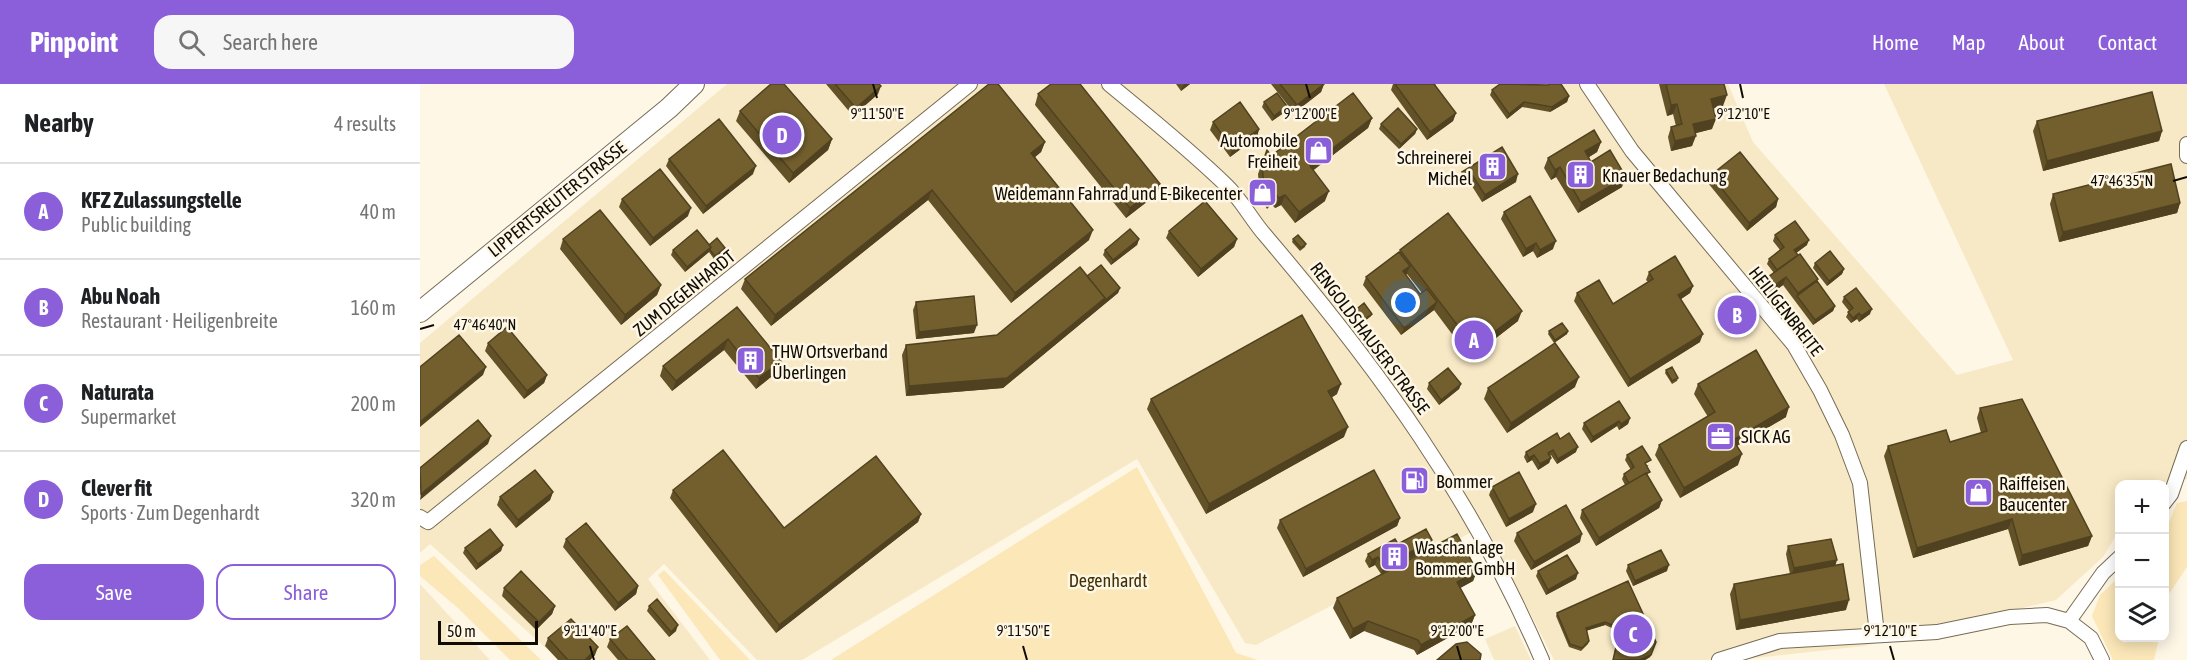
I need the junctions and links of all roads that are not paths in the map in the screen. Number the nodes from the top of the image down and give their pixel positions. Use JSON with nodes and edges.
{"nodes":[{"id":1,"x":694,"y":84,"type":"edge"},
{"id":2,"x":970,"y":84,"type":"edge"},
{"id":3,"x":1109,"y":84,"type":"edge"},
{"id":4,"x":1587,"y":84,"type":"edge"},
{"id":5,"x":2187,"y":144,"type":"edge"},
{"id":6,"x":2187,"y":156,"type":"edge"},
{"id":7,"x":420,"y":312,"type":"edge"},
{"id":8,"x":2187,"y":448,"type":"edge"},
{"id":9,"x":2169,"y":497,"type":"edge"},
{"id":10,"x":420,"y":517,"type":"edge"},
{"id":11,"x":2115,"y":562,"type":"edge"},
{"id":12,"x":2069,"y":621,"type":"junction"},
{"id":13,"x":1877,"y":634,"type":"junction"},
{"id":14,"x":1542,"y":660,"type":"edge"},
{"id":15,"x":1719,"y":660,"type":"edge"},
{"id":16,"x":2102,"y":660,"type":"edge"}],
"edges":[{"from":1,"to":7,"type":"main road","name":"LIPPERTSREUTER STRASSE"},
{"from":2,"to":10,"type":"street","name":"ZUM DEGENHARDT"},
{"from":3,"to":14,"type":"street","name":"RENGOLDSHAUSER STRASSE"},
{"from":4,"to":13,"type":"street","name":"HEILIGENBREITE"},
{"from":5,"to":6,"type":"street"},
{"from":8,"to":9,"type":"street"},
{"from":11,"to":12,"type":"street"},
{"from":12,"to":13,"type":"street"},
{"from":12,"to":16,"type":"street"},
{"from":13,"to":15,"type":"street"}]}
